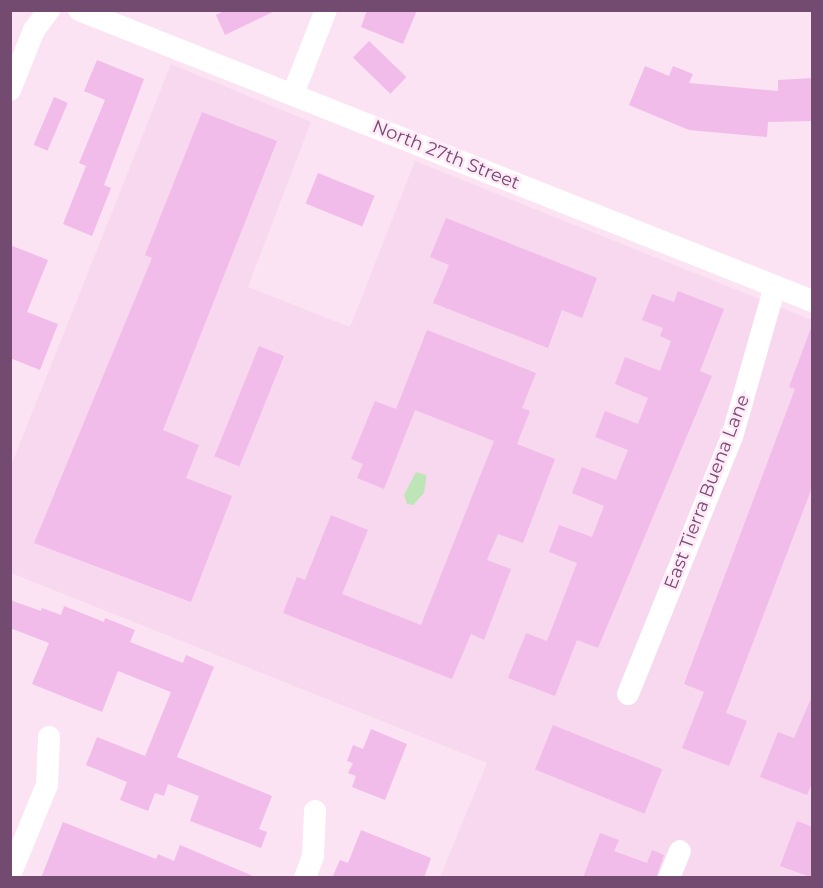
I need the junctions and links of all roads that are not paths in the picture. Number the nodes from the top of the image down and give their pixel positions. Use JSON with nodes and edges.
{"nodes":[{"id":1,"x":49,"y":10,"type":"edge"},
{"id":2,"x":79,"y":10,"type":"edge"},
{"id":3,"x":326,"y":10,"type":"edge"},
{"id":4,"x":10,"y":90,"type":"edge"},
{"id":5,"x":293,"y":94,"type":"junction"},
{"id":6,"x":775,"y":286,"type":"junction"},
{"id":7,"x":813,"y":301,"type":"edge"},
{"id":8,"x":628,"y":694,"type":"dead end"},
{"id":9,"x":49,"y":737,"type":"dead end"},
{"id":10,"x":315,"y":811,"type":"dead end"},
{"id":11,"x":680,"y":850,"type":"dead end"},
{"id":12,"x":10,"y":875,"type":"edge"},
{"id":13,"x":305,"y":878,"type":"edge"},
{"id":14,"x":669,"y":878,"type":"edge"}],
"edges":[{"from":1,"to":4,"type":"street"},
{"from":2,"to":5,"type":"street","name":"North 27th Street"},
{"from":3,"to":5,"type":"street"},
{"from":5,"to":6,"type":"street","name":"North 27th Street"},
{"from":6,"to":7,"type":"street","name":"North 27th Street"},
{"from":6,"to":8,"type":"street","name":"East Tierra Buena Lane"},
{"from":9,"to":12,"type":"street"},
{"from":10,"to":13,"type":"street"},
{"from":11,"to":14,"type":"street"}]}
